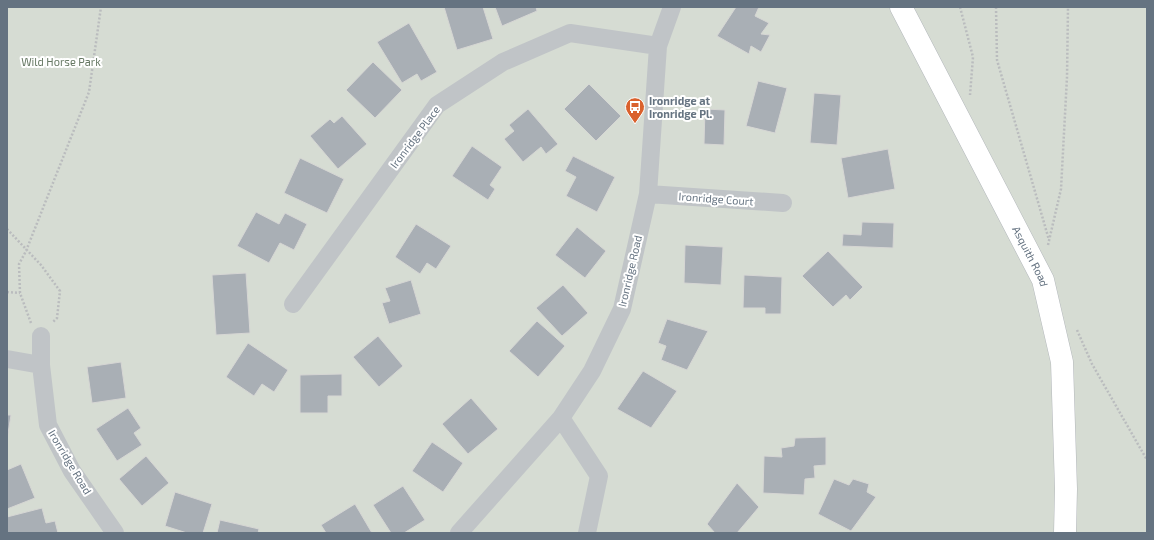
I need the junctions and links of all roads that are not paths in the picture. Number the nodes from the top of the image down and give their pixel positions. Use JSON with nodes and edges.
{"nodes":[{"id":1,"x":672,"y":7,"type":"edge"},
{"id":2,"x":901,"y":7,"type":"edge"},
{"id":3,"x":658,"y":46,"type":"junction"},
{"id":4,"x":648,"y":194,"type":"junction"},
{"id":5,"x":783,"y":204,"type":"dead end"},
{"id":6,"x":293,"y":304,"type":"dead end"},
{"id":7,"x":41,"y":336,"type":"road end"},
{"id":8,"x":7,"y":359,"type":"edge"},
{"id":9,"x":41,"y":365,"type":"junction"},
{"id":10,"x":561,"y":418,"type":"junction"},
{"id":11,"x":115,"y":533,"type":"edge"},
{"id":12,"x":459,"y":533,"type":"edge"},
{"id":13,"x":587,"y":533,"type":"edge"},
{"id":14,"x":1065,"y":533,"type":"edge"}],
"edges":[{"from":1,"to":3,"type":"street","name":"Ironridge Road"},
{"from":2,"to":14,"type":"street","name":"Asquith Road"},
{"from":3,"to":4,"type":"street","name":"Ironridge Road"},
{"from":3,"to":6,"type":"street","name":"Ironridge Place"},
{"from":4,"to":5,"type":"street","name":"Ironridge Court"},
{"from":4,"to":10,"type":"street","name":"Ironridge Road"},
{"from":7,"to":9,"type":"street","name":"Ironridge Road"},
{"from":8,"to":9,"type":"street"},
{"from":9,"to":11,"type":"street","name":"Ironridge Road"},
{"from":10,"to":12,"type":"street","name":"Ironridge Road"},
{"from":10,"to":13,"type":"street"}]}
